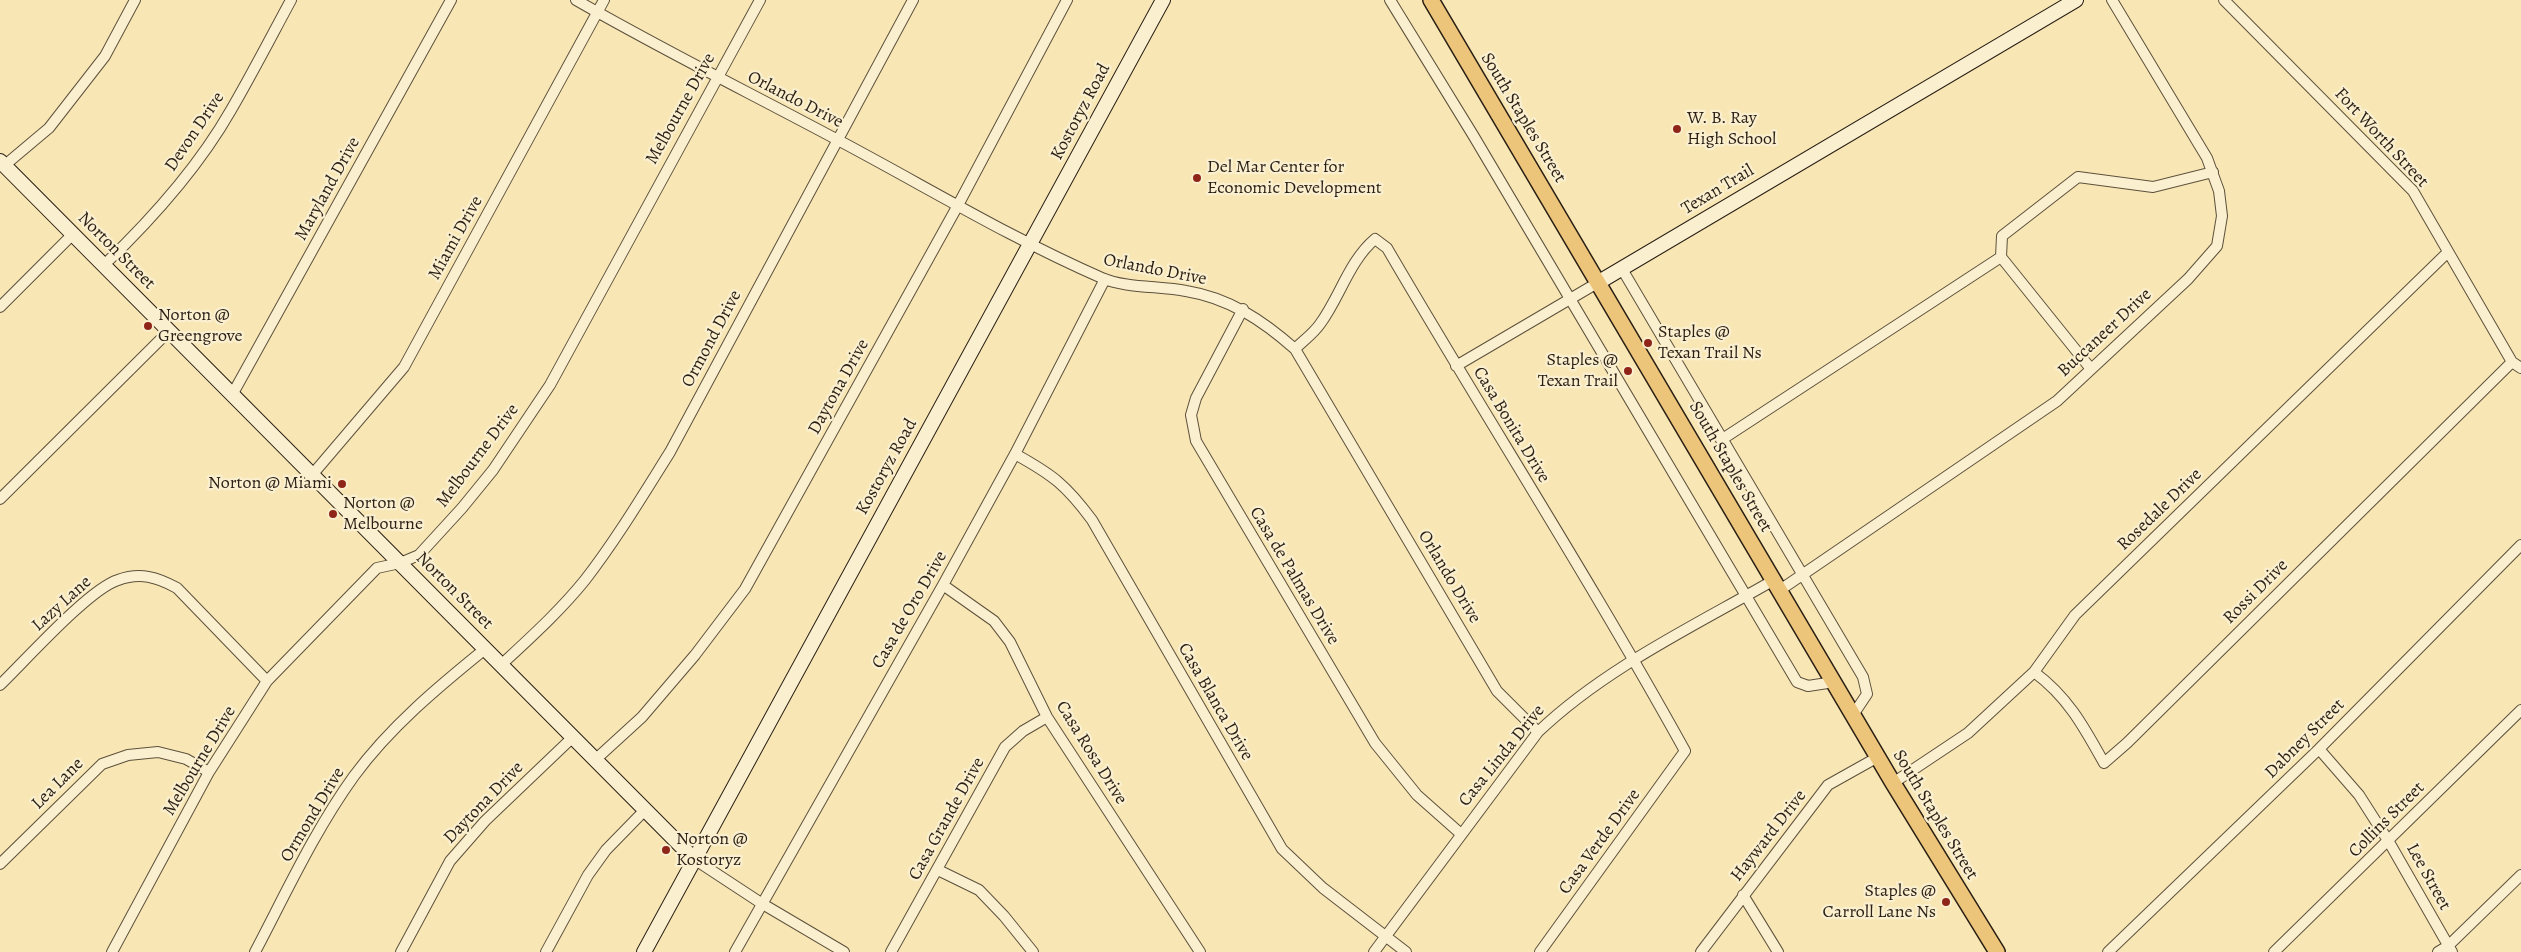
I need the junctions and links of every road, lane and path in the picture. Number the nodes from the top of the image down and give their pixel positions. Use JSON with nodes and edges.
{"nodes":[{"id":1,"x":135,"y":0,"type":"edge"},
{"id":2,"x":291,"y":0,"type":"edge"},
{"id":3,"x":451,"y":0,"type":"edge"},
{"id":4,"x":576,"y":0,"type":"edge"},
{"id":5,"x":604,"y":0,"type":"edge"},
{"id":6,"x":760,"y":0,"type":"edge"},
{"id":7,"x":913,"y":0,"type":"edge"},
{"id":8,"x":1067,"y":0,"type":"edge"},
{"id":9,"x":1163,"y":0,"type":"edge"},
{"id":10,"x":1390,"y":0,"type":"edge"},
{"id":11,"x":1431,"y":0,"type":"edge"},
{"id":12,"x":2076,"y":0,"type":"edge"},
{"id":13,"x":2112,"y":0,"type":"edge"},
{"id":14,"x":2224,"y":0,"type":"edge"},
{"id":15,"x":597,"y":12,"type":"junction"},
{"id":16,"x":717,"y":78,"type":"junction"},
{"id":17,"x":837,"y":139,"type":"junction"},
{"id":18,"x":2,"y":163,"type":"edge"},
{"id":19,"x":2213,"y":172,"type":"junction"},
{"id":20,"x":957,"y":207,"type":"junction"},
{"id":21,"x":73,"y":234,"type":"junction"},
{"id":22,"x":1031,"y":244,"type":"junction"},
{"id":23,"x":2447,"y":252,"type":"junction"},
{"id":24,"x":2001,"y":257,"type":"junction"},
{"id":25,"x":104,"y":265,"type":"junction"},
{"id":26,"x":1622,"y":268,"type":"junction"},
{"id":27,"x":1105,"y":279,"type":"junction"},
{"id":28,"x":1599,"y":282,"type":"junction"},
{"id":29,"x":1569,"y":300,"type":"junction"},
{"id":30,"x":0,"y":307,"type":"edge"},
{"id":31,"x":1243,"y":310,"type":"junction"},
{"id":32,"x":169,"y":331,"type":"junction"},
{"id":33,"x":1295,"y":349,"type":"junction"},
{"id":34,"x":2517,"y":365,"type":"edge"},
{"id":35,"x":1456,"y":366,"type":"junction"},
{"id":36,"x":2091,"y":369,"type":"junction"},
{"id":37,"x":232,"y":395,"type":"junction"},
{"id":38,"x":1722,"y":440,"type":"junction"},
{"id":39,"x":1015,"y":454,"type":"junction"},
{"id":40,"x":312,"y":475,"type":"junction"},
{"id":41,"x":0,"y":498,"type":"edge"},
{"id":42,"x":2521,"y":545,"type":"edge"},
{"id":43,"x":400,"y":563,"type":"junction"},
{"id":44,"x":1802,"y":575,"type":"junction"},
{"id":45,"x":944,"y":585,"type":"junction"},
{"id":46,"x":1777,"y":585,"type":"junction"},
{"id":47,"x":1746,"y":596,"type":"junction"},
{"id":48,"x":485,"y":649,"type":"junction"},
{"id":49,"x":1635,"y":660,"type":"junction"},
{"id":50,"x":501,"y":665,"type":"junction"},
{"id":51,"x":2034,"y":672,"type":"junction"},
{"id":52,"x":267,"y":681,"type":"junction"},
{"id":53,"x":1834,"y":682,"type":"junction"},
{"id":54,"x":0,"y":685,"type":"edge"},
{"id":55,"x":2521,"y":710,"type":"edge"},
{"id":56,"x":1853,"y":714,"type":"junction"},
{"id":57,"x":1048,"y":717,"type":"junction"},
{"id":58,"x":1538,"y":732,"type":"junction"},
{"id":59,"x":573,"y":737,"type":"junction"},
{"id":60,"x":2319,"y":749,"type":"junction"},
{"id":61,"x":1685,"y":751,"type":"joint"},
{"id":62,"x":1878,"y":757,"type":"junction"},
{"id":63,"x":595,"y":760,"type":"junction"},
{"id":64,"x":209,"y":772,"type":"junction"},
{"id":65,"x":1893,"y":783,"type":"junction"},
{"id":66,"x":645,"y":810,"type":"junction"},
{"id":67,"x":1461,"y":834,"type":"junction"},
{"id":68,"x":2389,"y":842,"type":"junction"},
{"id":69,"x":694,"y":859,"type":"junction"},
{"id":70,"x":0,"y":864,"type":"edge"},
{"id":71,"x":938,"y":870,"type":"junction"},
{"id":72,"x":2521,"y":875,"type":"edge"},
{"id":73,"x":1743,"y":895,"type":"junction"},
{"id":74,"x":761,"y":903,"type":"junction"},
{"id":75,"x":1385,"y":937,"type":"junction"},
{"id":76,"x":2450,"y":949,"type":"edge"},
{"id":77,"x":112,"y":952,"type":"edge"},
{"id":78,"x":255,"y":952,"type":"edge"},
{"id":79,"x":401,"y":952,"type":"edge"},
{"id":80,"x":546,"y":952,"type":"edge"},
{"id":81,"x":644,"y":952,"type":"edge"},
{"id":82,"x":735,"y":952,"type":"edge"},
{"id":83,"x":844,"y":952,"type":"edge"},
{"id":84,"x":891,"y":952,"type":"edge"},
{"id":85,"x":1033,"y":952,"type":"edge"},
{"id":86,"x":1200,"y":952,"type":"edge"},
{"id":87,"x":1374,"y":952,"type":"edge"},
{"id":88,"x":1406,"y":952,"type":"edge"},
{"id":89,"x":1540,"y":952,"type":"edge"},
{"id":90,"x":1701,"y":952,"type":"edge"},
{"id":91,"x":1778,"y":952,"type":"edge"},
{"id":92,"x":1997,"y":952,"type":"edge"},
{"id":93,"x":2108,"y":952,"type":"edge"},
{"id":94,"x":2274,"y":952,"type":"edge"},
{"id":95,"x":2438,"y":952,"type":"edge"}],
"edges":[{"from":1,"to":18,"type":"street"},
{"from":2,"to":25,"type":"street","name":"Devon Drive"},
{"from":3,"to":37,"type":"street","name":"Maryland Drive"},
{"from":4,"to":15,"type":"street","name":"Orlando Drive"},
{"from":5,"to":15,"type":"street","name":"Miami Drive"},
{"from":6,"to":16,"type":"street","name":"Melbourne Drive"},
{"from":7,"to":17,"type":"street","name":"Ormond Drive"},
{"from":8,"to":20,"type":"street","name":"Daytona Drive"},
{"from":9,"to":22,"type":"street","name":"Kostoryz Road"},
{"from":10,"to":29,"type":"street"},
{"from":11,"to":28,"type":"main road","name":"South Staples Street"},
{"from":12,"to":26,"type":"street","name":"Texan Trail"},
{"from":13,"to":19,"type":"street","name":"Buccaneer Drive"},
{"from":14,"to":23,"type":"street","name":"Fort Worth Street"},
{"from":15,"to":16,"type":"street","name":"Orlando Drive"},
{"from":15,"to":40,"type":"street","name":"Miami Drive"},
{"from":16,"to":17,"type":"street","name":"Orlando Drive"},
{"from":16,"to":43,"type":"street","name":"Melbourne Drive"},
{"from":17,"to":20,"type":"street","name":"Orlando Drive"},
{"from":17,"to":50,"type":"street","name":"Ormond Drive"},
{"from":18,"to":21,"type":"street","name":"Norton Street"},
{"from":19,"to":24,"type":"street"},
{"from":19,"to":36,"type":"street","name":"Buccaneer Drive"},
{"from":20,"to":22,"type":"street","name":"Orlando Drive"},
{"from":20,"to":63,"type":"street","name":"Daytona Drive"},
{"from":21,"to":25,"type":"street","name":"Norton Street"},
{"from":21,"to":30,"type":"street"},
{"from":22,"to":27,"type":"street","name":"Orlando Drive"},
{"from":22,"to":69,"type":"street","name":"Kostoryz Road"},
{"from":23,"to":34,"type":"street","name":"Fort Worth Street"},
{"from":23,"to":51,"type":"street","name":"Rosedale Drive"},
{"from":24,"to":36,"type":"street"},
{"from":24,"to":38,"type":"street"},
{"from":25,"to":32,"type":"street","name":"Norton Street"},
{"from":26,"to":28,"type":"street","name":"Texan Trail"},
{"from":26,"to":38,"type":"street"},
{"from":27,"to":31,"type":"street","name":"Orlando Drive"},
{"from":27,"to":39,"type":"street","name":"Casa de Oro Drive"},
{"from":28,"to":29,"type":"street","name":"Texan Trail"},
{"from":28,"to":46,"type":"main road","name":"South Staples Street"},
{"from":29,"to":35,"type":"street","name":"Texan Trail"},
{"from":29,"to":47,"type":"street"},
{"from":31,"to":33,"type":"street","name":"Orlando Drive"},
{"from":31,"to":67,"type":"street","name":"Casa de Palmas Drive"},
{"from":32,"to":37,"type":"street","name":"Norton Street"},
{"from":32,"to":41,"type":"street"},
{"from":33,"to":35,"type":"street","name":"Casa Bonita Drive"},
{"from":33,"to":58,"type":"street","name":"Orlando Drive"},
{"from":34,"to":51,"type":"street","name":"Rossi Drive"},
{"from":35,"to":49,"type":"street","name":"Casa Bonita Drive"},
{"from":36,"to":44,"type":"street","name":"Buccaneer Drive"},
{"from":37,"to":40,"type":"street","name":"Norton Street"},
{"from":38,"to":44,"type":"street"},
{"from":39,"to":45,"type":"street","name":"Casa de Oro Drive"},
{"from":39,"to":75,"type":"street","name":"Casa Blanca Drive"},
{"from":40,"to":43,"type":"street","name":"Norton Street"},
{"from":42,"to":60,"type":"street","name":"Dabney Street"},
{"from":43,"to":48,"type":"street","name":"Norton Street"},
{"from":43,"to":52,"type":"street","name":"Melbourne Drive"},
{"from":44,"to":46,"type":"street","name":"Buccaneer Drive"},
{"from":44,"to":56,"type":"street"},
{"from":45,"to":57,"type":"street","name":"Casa Rosa Drive"},
{"from":45,"to":74,"type":"street","name":"Casa de Oro Drive"},
{"from":46,"to":47,"type":"street","name":"Casa Linda Drive"},
{"from":46,"to":53,"type":"main road","name":"South Staples Street"},
{"from":47,"to":49,"type":"street","name":"Casa Linda Drive"},
{"from":47,"to":53,"type":"street"},
{"from":48,"to":50,"type":"street","name":"Norton Street"},
{"from":48,"to":78,"type":"street","name":"Ormond Drive"},
{"from":49,"to":58,"type":"street","name":"Casa Linda Drive"},
{"from":49,"to":61,"type":"street","name":"Casa Bonita Drive"},
{"from":50,"to":59,"type":"street","name":"Norton Street"},
{"from":51,"to":65,"type":"street","name":"Rosedale Drive"},
{"from":52,"to":54,"type":"street","name":"Lazy Lane"},
{"from":52,"to":64,"type":"street","name":"Melbourne Drive"},
{"from":53,"to":56,"type":"main road","name":"South Staples Street"},
{"from":55,"to":68,"type":"street","name":"Collins Street"},
{"from":56,"to":62,"type":"main road","name":"South Staples Street"},
{"from":57,"to":71,"type":"street","name":"Casa Grande Drive"},
{"from":57,"to":86,"type":"street","name":"Casa Rosa Drive"},
{"from":58,"to":67,"type":"street","name":"Casa Linda Drive"},
{"from":59,"to":63,"type":"street","name":"Norton Street"},
{"from":59,"to":79,"type":"street","name":"Daytona Drive"},
{"from":60,"to":68,"type":"street","name":"Lee Street"},
{"from":60,"to":93,"type":"street","name":"Dabney Street"},
{"from":61,"to":89,"type":"street","name":"Casa Verde Drive"},
{"from":62,"to":65,"type":"main road","name":"South Staples Street"},
{"from":62,"to":73,"type":"street","name":"Hayward Drive"},
{"from":63,"to":66,"type":"street","name":"Norton Street"},
{"from":64,"to":70,"type":"street","name":"Lea Lane"},
{"from":64,"to":77,"type":"street","name":"Melbourne Drive"},
{"from":65,"to":92,"type":"main road","name":"South Staples Street"},
{"from":66,"to":69,"type":"street","name":"Norton Street"},
{"from":66,"to":80,"type":"street"},
{"from":67,"to":75,"type":"street","name":"Casa Linda Drive"},
{"from":68,"to":76,"type":"street","name":"Lee Street"},
{"from":68,"to":94,"type":"street","name":"Collins Street"},
{"from":69,"to":74,"type":"street","name":"Norton Street"},
{"from":69,"to":81,"type":"street","name":"Kostoryz Road"},
{"from":71,"to":84,"type":"street","name":"Casa Grande Drive"},
{"from":71,"to":85,"type":"street"},
{"from":72,"to":76,"type":"street"},
{"from":73,"to":90,"type":"street","name":"Hayward Drive"},
{"from":73,"to":91,"type":"street"},
{"from":74,"to":82,"type":"street","name":"Casa de Oro Drive"},
{"from":74,"to":83,"type":"street","name":"Norton Street"},
{"from":75,"to":87,"type":"street","name":"Casa Linda Drive"},
{"from":75,"to":88,"type":"street","name":"Casa Blanca Drive"},
{"from":76,"to":95,"type":"street"}]}
